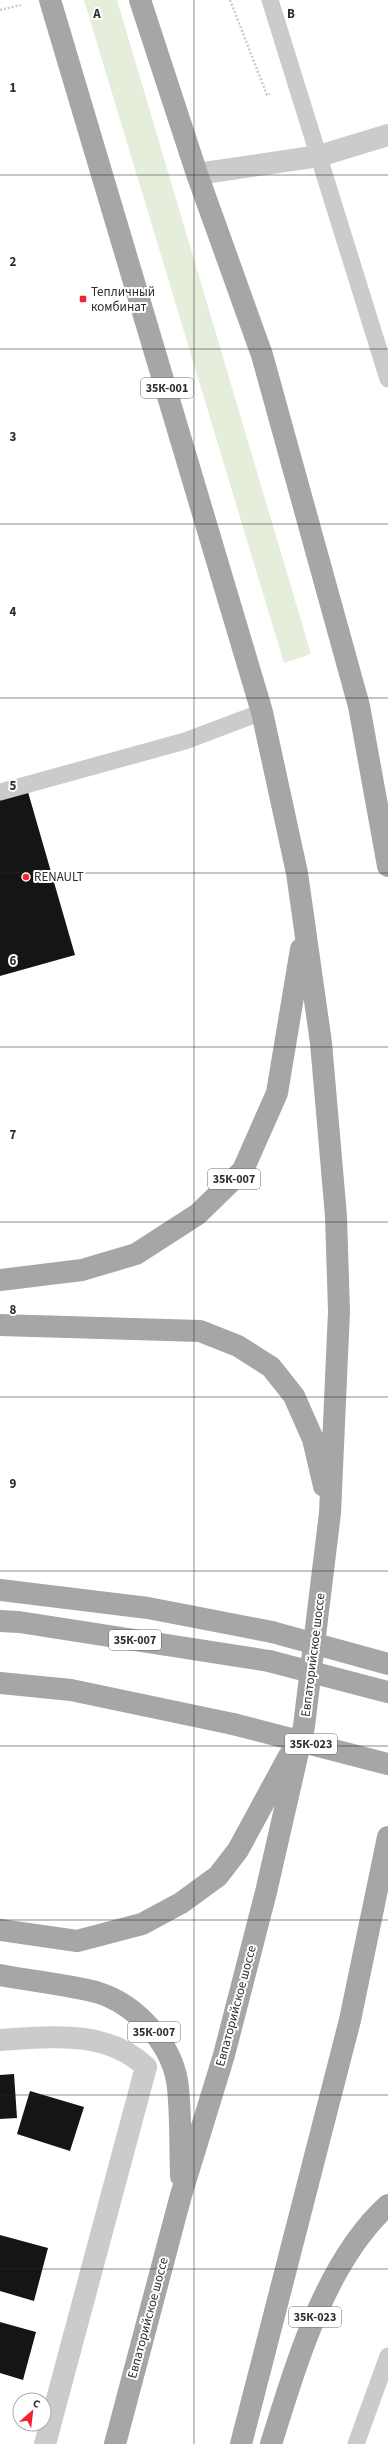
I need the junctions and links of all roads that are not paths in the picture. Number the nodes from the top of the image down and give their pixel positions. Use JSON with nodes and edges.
{"nodes":[{"id":1,"x":50,"y":0,"type":"edge"},
{"id":2,"x":140,"y":0,"type":"edge"},
{"id":3,"x":270,"y":0,"type":"edge"},
{"id":4,"x":388,"y":135,"type":"edge"},
{"id":5,"x":319,"y":156,"type":"junction"},
{"id":6,"x":197,"y":174,"type":"junction"},
{"id":7,"x":388,"y":379,"type":"edge"},
{"id":8,"x":262,"y":712,"type":"junction"},
{"id":9,"x":0,"y":792,"type":"edge"},
{"id":10,"x":388,"y":866,"type":"edge"},
{"id":11,"x":305,"y":928,"type":"junction"},
{"id":12,"x":0,"y":1280,"type":"edge"},
{"id":13,"x":0,"y":1325,"type":"edge"},
{"id":14,"x":330,"y":1513,"type":"junction"},
{"id":15,"x":0,"y":1590,"type":"edge"},
{"id":16,"x":0,"y":1621,"type":"edge"},
{"id":17,"x":388,"y":1664,"type":"edge"},
{"id":18,"x":0,"y":1683,"type":"edge"},
{"id":19,"x":388,"y":1692,"type":"edge"},
{"id":20,"x":304,"y":1726,"type":"junction"},
{"id":21,"x":388,"y":1764,"type":"edge"},
{"id":22,"x":388,"y":1837,"type":"edge"},
{"id":23,"x":0,"y":1930,"type":"edge"},
{"id":24,"x":0,"y":1975,"type":"edge"},
{"id":25,"x":0,"y":2040,"type":"edge"},
{"id":26,"x":181,"y":2195,"type":"junction"},
{"id":27,"x":388,"y":2205,"type":"edge"},
{"id":28,"x":388,"y":2356,"type":"edge"},
{"id":29,"x":45,"y":2444,"type":"edge"},
{"id":30,"x":114,"y":2444,"type":"edge"},
{"id":31,"x":241,"y":2444,"type":"edge"},
{"id":32,"x":271,"y":2444,"type":"edge"},
{"id":33,"x":356,"y":2444,"type":"edge"}],
"edges":[{"from":1,"to":8,"type":"main road","number":"35К-001"},
{"from":2,"to":6,"type":"main road"},
{"from":3,"to":5,"type":"lane"},
{"from":4,"to":5,"type":"street"},
{"from":5,"to":6,"type":"street"},
{"from":5,"to":7,"type":"lane"},
{"from":6,"to":10,"type":"main road"},
{"from":8,"to":9,"type":"lane"},
{"from":8,"to":11,"type":"main road","name":"Евпаторийское шоссе","number":"35К-001"},
{"from":11,"to":12,"type":"main road","number":"35К-007"},
{"from":11,"to":14,"type":"main road","name":"Евпаторийское шоссе"},
{"from":13,"to":14,"type":"main road"},
{"from":14,"to":20,"type":"main road","name":"Евпаторийское шоссе"},
{"from":15,"to":17,"type":"main road","bridge":true},
{"from":16,"to":19,"type":"main road","number":"35К-007","bridge":true},
{"from":18,"to":21,"type":"main road","number":"35К-023","bridge":true},
{"from":20,"to":23,"type":"main road"},
{"from":20,"to":26,"type":"main road","name":"Евпаторийское шоссе"},
{"from":22,"to":31,"type":"main road"},
{"from":24,"to":26,"type":"main road","number":"35К-007"},
{"from":25,"to":29,"type":"street"},
{"from":26,"to":30,"type":"main road","name":"Евпаторийское шоссе"},
{"from":27,"to":32,"type":"main road","number":"35К-023"},
{"from":28,"to":33,"type":"lane"}]}
